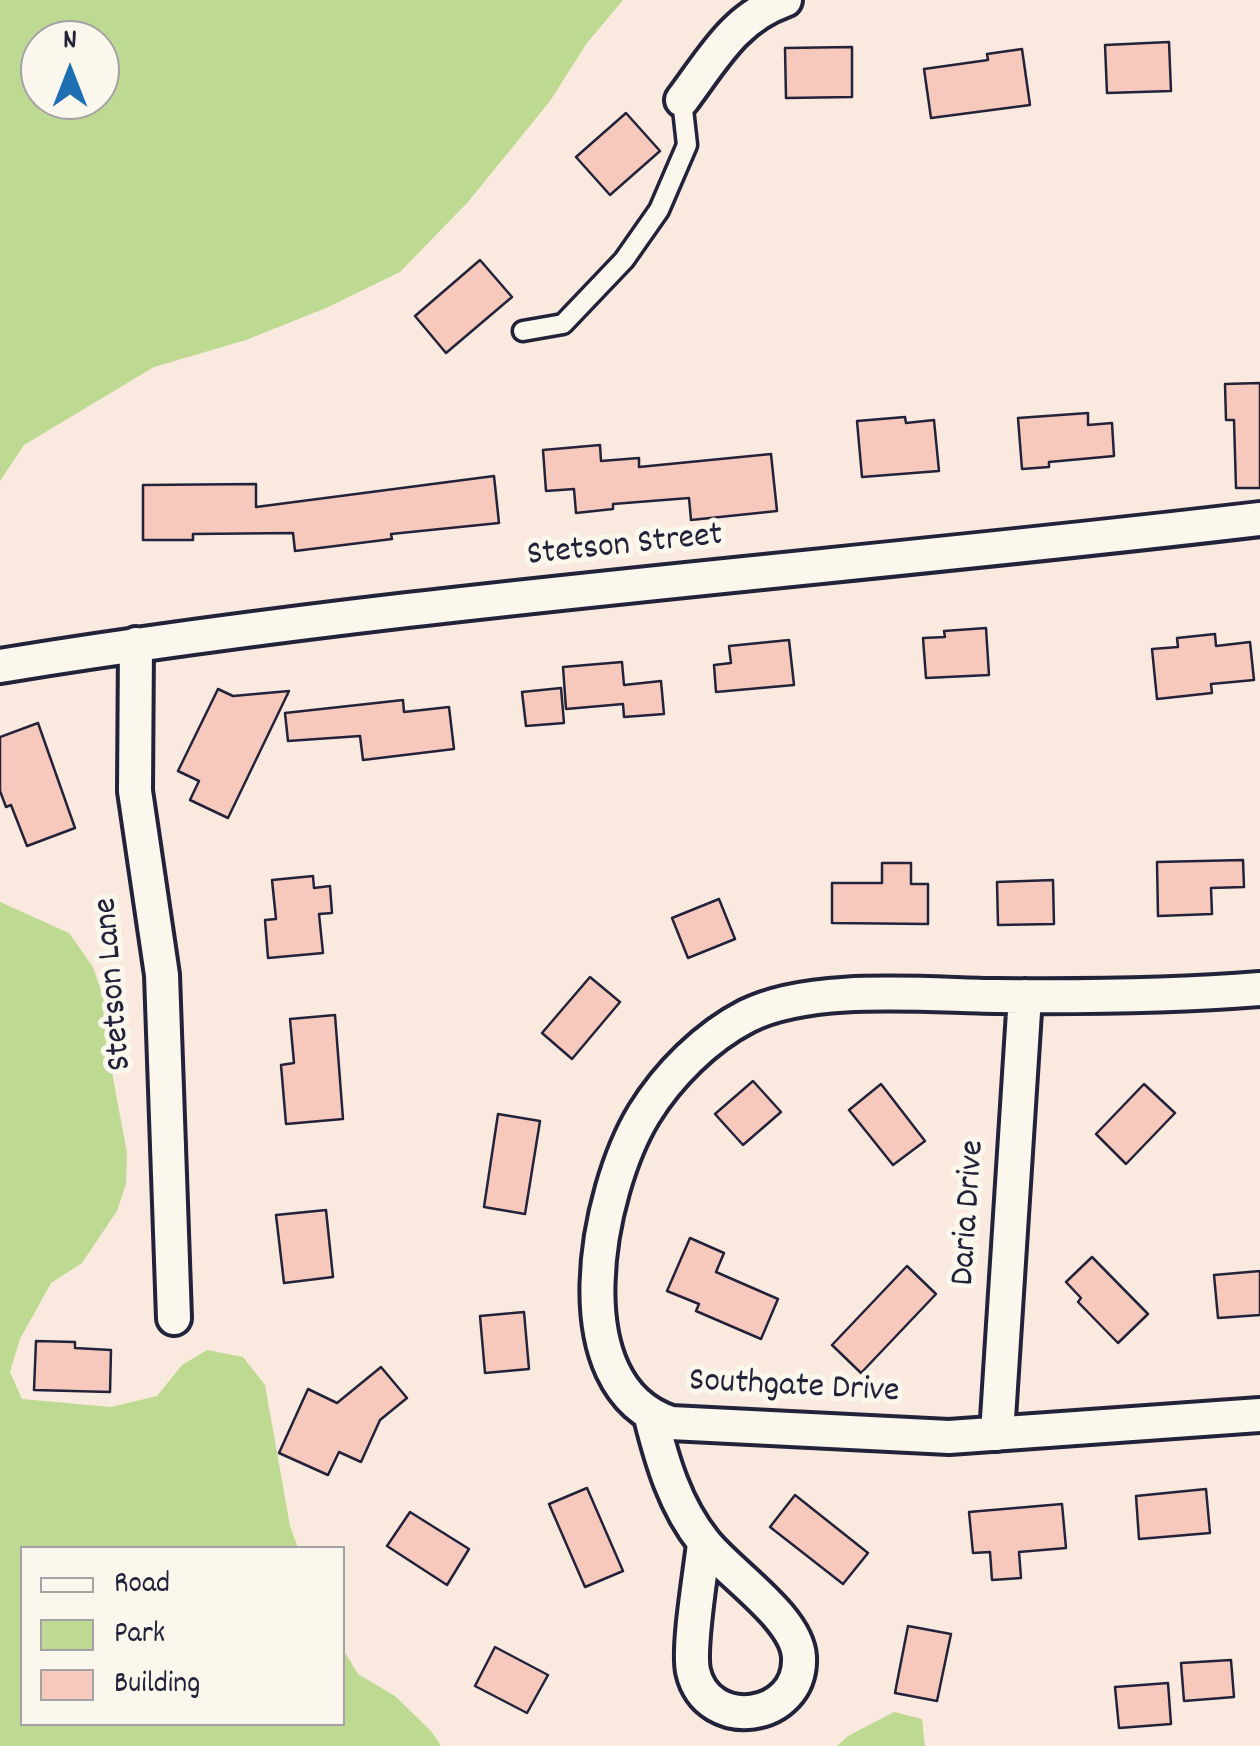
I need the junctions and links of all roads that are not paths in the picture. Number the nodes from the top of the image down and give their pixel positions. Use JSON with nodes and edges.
{"nodes":[{"id":1,"x":785,"y":0,"type":"edge"},
{"id":2,"x":682,"y":100,"type":"joint"},
{"id":3,"x":523,"y":331,"type":"dead end"},
{"id":4,"x":1260,"y":519,"type":"edge"},
{"id":5,"x":136,"y":644,"type":"junction"},
{"id":6,"x":0,"y":666,"type":"edge"},
{"id":7,"x":1260,"y":989,"type":"edge"},
{"id":8,"x":1024,"y":996,"type":"junction"},
{"id":9,"x":174,"y":1318,"type":"dead end"},
{"id":10,"x":1260,"y":1415,"type":"edge"},
{"id":11,"x":652,"y":1417,"type":"junction"},
{"id":12,"x":997,"y":1434,"type":"junction"},
{"id":13,"x":704,"y":1543,"type":"junction"}],
"edges":[{"from":1,"to":2,"type":"street"},
{"from":2,"to":3,"type":"lane"},
{"from":4,"to":5,"type":"street","name":"Stetson Street"},
{"from":5,"to":6,"type":"street","name":"Stetson Street"},
{"from":5,"to":9,"type":"street","name":"Stetson Lane"},
{"from":7,"to":8,"type":"street","name":"Southgate Drive"},
{"from":8,"to":11,"type":"street","name":"Southgate Drive"},
{"from":8,"to":12,"type":"street","name":"Daria Drive"},
{"from":10,"to":12,"type":"street","name":"Southgate Drive"},
{"from":11,"to":12,"type":"street","name":"Southgate Drive"},
{"from":11,"to":13,"type":"street"},
{"from":13,"to":13,"type":"street"}]}
